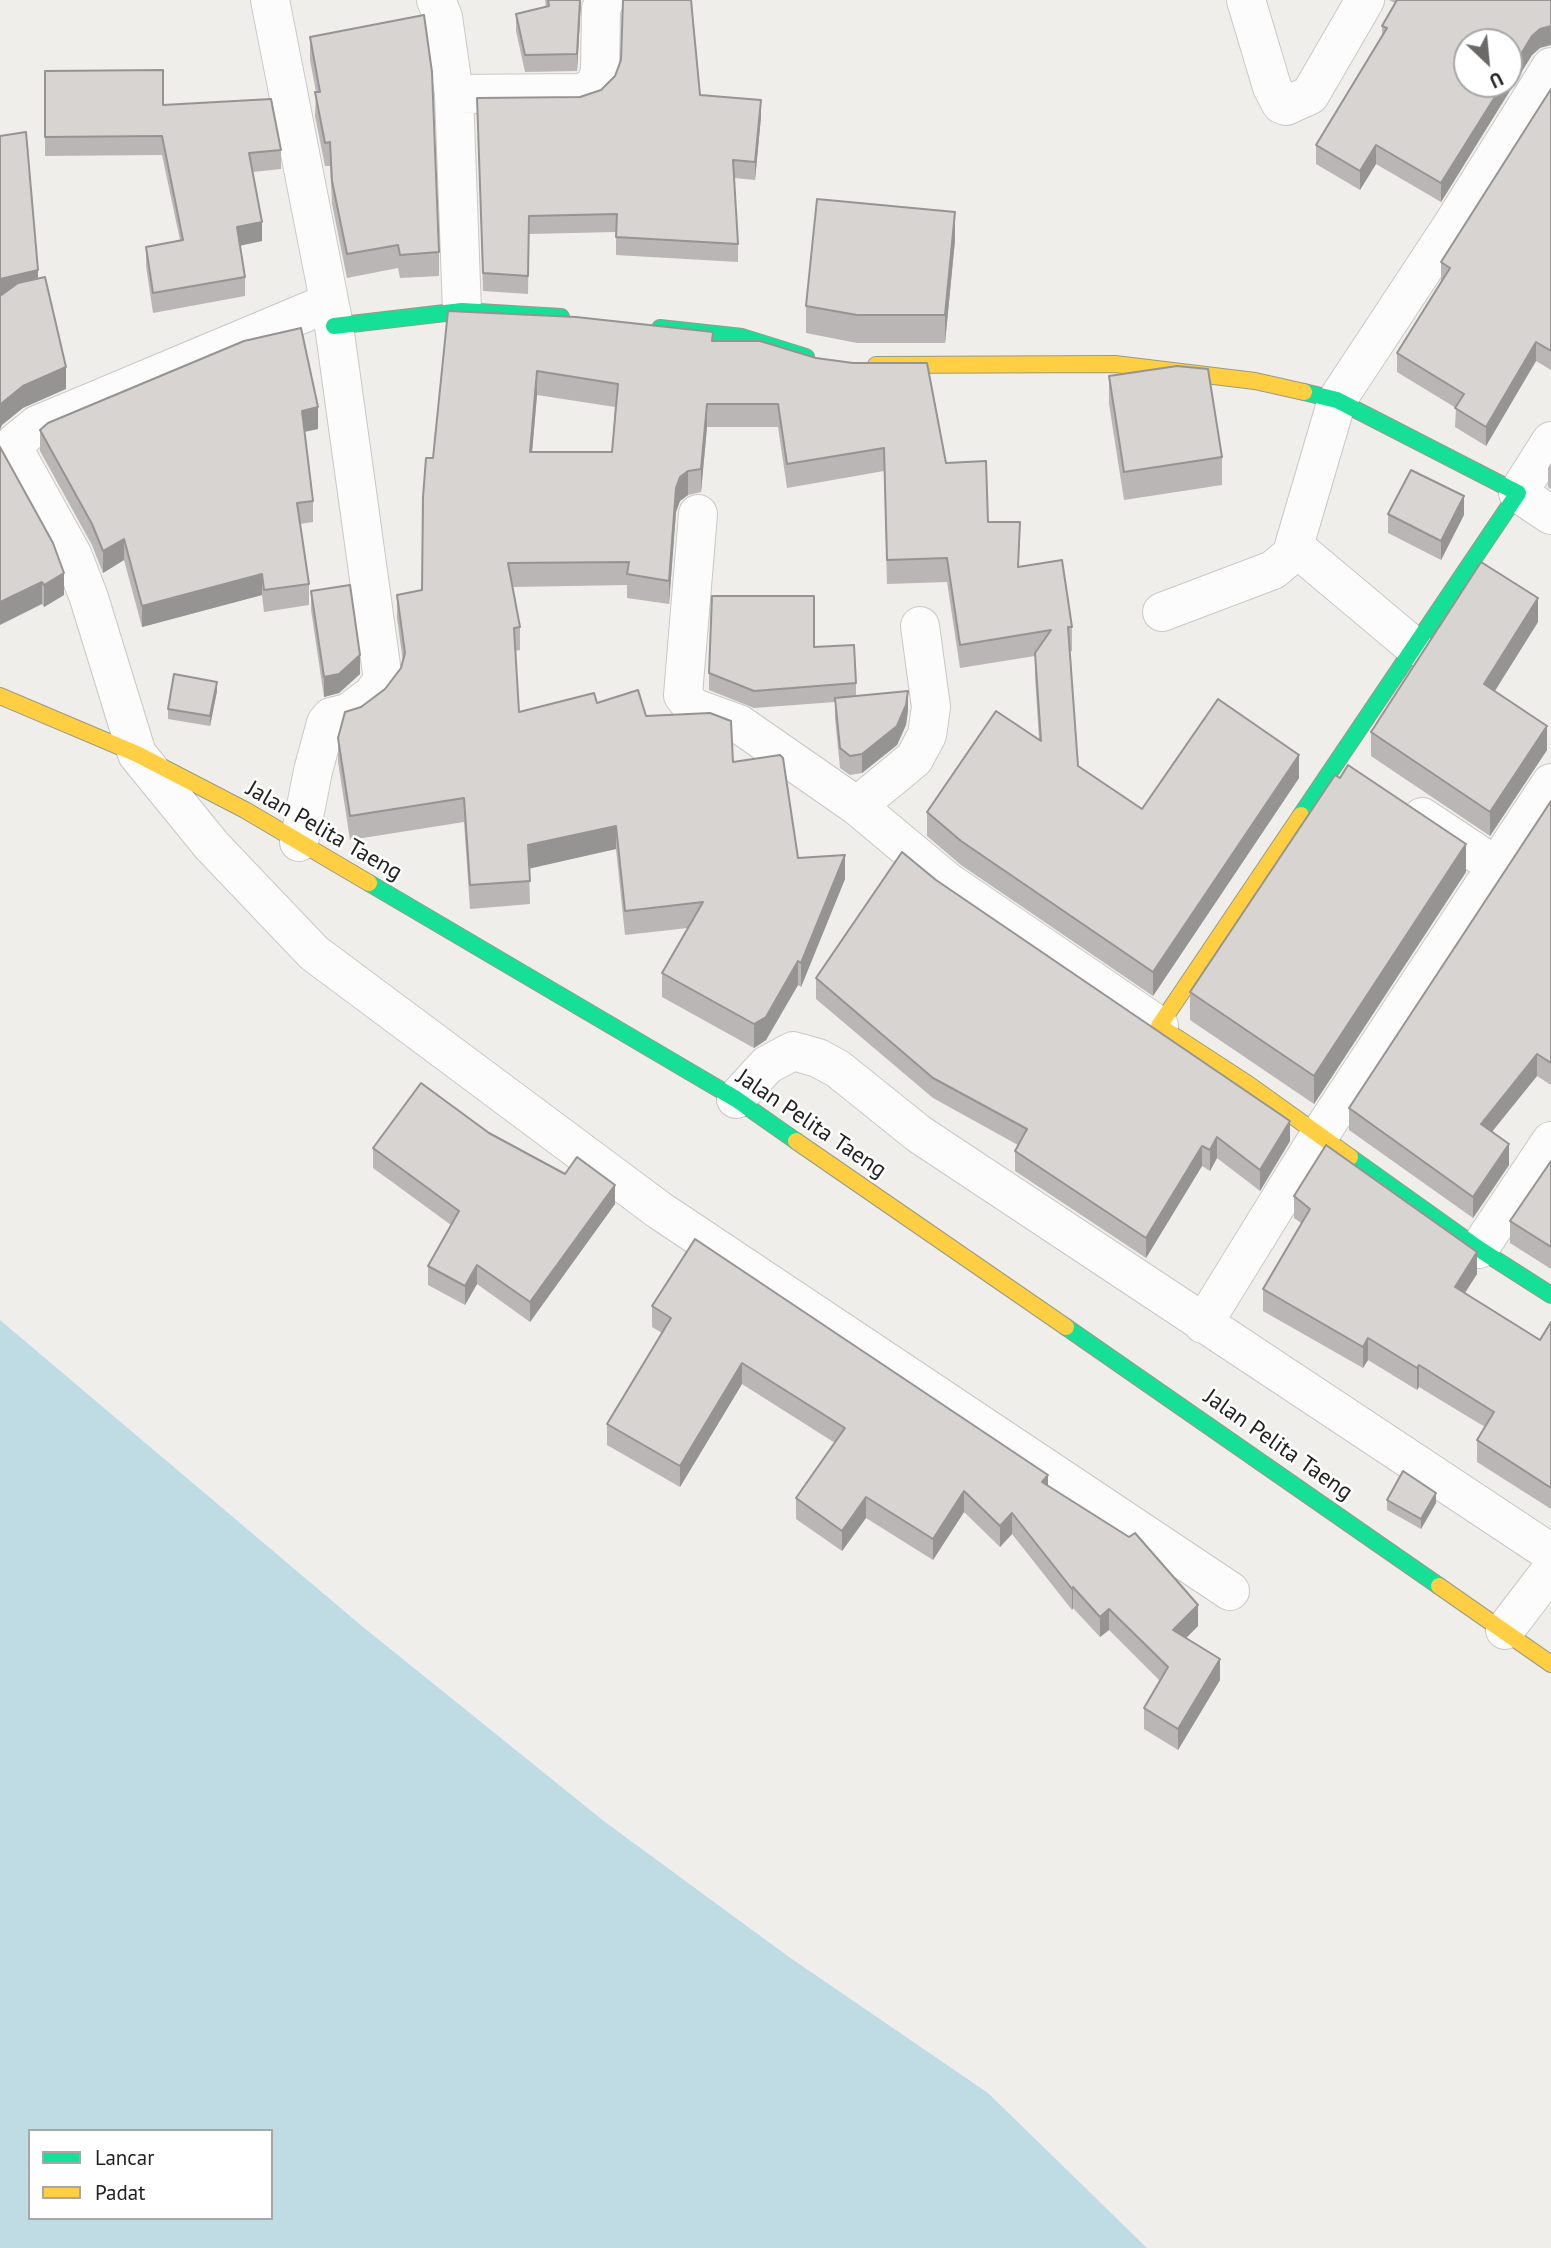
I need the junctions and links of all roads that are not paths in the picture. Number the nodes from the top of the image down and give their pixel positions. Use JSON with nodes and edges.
{"nodes":[{"id":1,"x":270,"y":0,"type":"edge"},
{"id":2,"x":436,"y":0,"type":"edge"},
{"id":3,"x":605,"y":0,"type":"edge"},
{"id":4,"x":1246,"y":0,"type":"edge"},
{"id":5,"x":1366,"y":0,"type":"edge"},
{"id":6,"x":1551,"y":67,"type":"edge"},
{"id":7,"x":454,"y":94,"type":"junction"},
{"id":8,"x":462,"y":311,"type":"junction"},
{"id":9,"x":331,"y":314,"type":"junction"},
{"id":10,"x":578,"y":319,"type":"edge"},
{"id":11,"x":646,"y":326,"type":"edge"},
{"id":12,"x":822,"y":361,"type":"edge"},
{"id":13,"x":856,"y":365,"type":"edge"},
{"id":14,"x":1337,"y":400,"type":"junction"},
{"id":15,"x":1551,"y":441,"type":"edge"},
{"id":16,"x":1518,"y":493,"type":"junction"},
{"id":17,"x":698,"y":514,"type":"dead end"},
{"id":18,"x":1551,"y":515,"type":"edge"},
{"id":19,"x":1294,"y":547,"type":"junction"},
{"id":20,"x":1162,"y":612,"type":"dead end"},
{"id":21,"x":920,"y":625,"type":"dead end"},
{"id":22,"x":1413,"y":646,"type":"junction"},
{"id":23,"x":0,"y":696,"type":"edge"},
{"id":24,"x":137,"y":754,"type":"junction"},
{"id":25,"x":1338,"y":760,"type":"junction"},
{"id":26,"x":1551,"y":783,"type":"edge"},
{"id":27,"x":857,"y":806,"type":"junction"},
{"id":28,"x":299,"y":842,"type":"junction"},
{"id":29,"x":1496,"y":866,"type":"junction"},
{"id":30,"x":1159,"y":1026,"type":"junction"},
{"id":31,"x":736,"y":1099,"type":"junction"},
{"id":32,"x":1319,"y":1136,"type":"junction"},
{"id":33,"x":1551,"y":1141,"type":"edge"},
{"id":34,"x":1479,"y":1249,"type":"junction"},
{"id":35,"x":1551,"y":1295,"type":"edge"},
{"id":36,"x":1203,"y":1324,"type":"junction"},
{"id":37,"x":1551,"y":1553,"type":"edge"},
{"id":38,"x":1551,"y":1570,"type":"edge"},
{"id":39,"x":1230,"y":1591,"type":"dead end"},
{"id":40,"x":1505,"y":1630,"type":"junction"},
{"id":41,"x":1551,"y":1664,"type":"edge"}],
"edges":[{"from":1,"to":9,"type":"street"},
{"from":2,"to":7,"type":"street"},
{"from":3,"to":7,"type":"street"},
{"from":4,"to":5,"type":"street"},
{"from":6,"to":14,"type":"street"},
{"from":7,"to":8,"type":"street"},
{"from":8,"to":9,"type":"street"},
{"from":8,"to":10,"type":"street"},
{"from":9,"to":24,"type":"street"},
{"from":9,"to":28,"type":"street"},
{"from":11,"to":12,"type":"street"},
{"from":13,"to":14,"type":"street"},
{"from":14,"to":16,"type":"street"},
{"from":14,"to":19,"type":"street"},
{"from":15,"to":16,"type":"street"},
{"from":16,"to":18,"type":"street"},
{"from":16,"to":22,"type":"street"},
{"from":17,"to":27,"type":"street"},
{"from":19,"to":20,"type":"street"},
{"from":19,"to":22,"type":"street"},
{"from":21,"to":27,"type":"street"},
{"from":22,"to":25,"type":"street"},
{"from":23,"to":24,"type":"street","name":"Jalan Pelita Taeng"},
{"from":24,"to":28,"type":"street","name":"Jalan Pelita Taeng"},
{"from":24,"to":39,"type":"street"},
{"from":25,"to":29,"type":"street"},
{"from":25,"to":30,"type":"street"},
{"from":26,"to":29,"type":"street"},
{"from":27,"to":30,"type":"street"},
{"from":28,"to":31,"type":"street","name":"Jalan Pelita Taeng"},
{"from":29,"to":32,"type":"street"},
{"from":30,"to":32,"type":"street"},
{"from":31,"to":36,"type":"street"},
{"from":31,"to":40,"type":"street","name":"Jalan Pelita Taeng"},
{"from":32,"to":34,"type":"street"},
{"from":32,"to":36,"type":"street"},
{"from":33,"to":34,"type":"street"},
{"from":34,"to":35,"type":"street"},
{"from":36,"to":37,"type":"street"},
{"from":38,"to":40,"type":"street"},
{"from":40,"to":41,"type":"street","name":"Jalan Pelita Taeng"}]}
